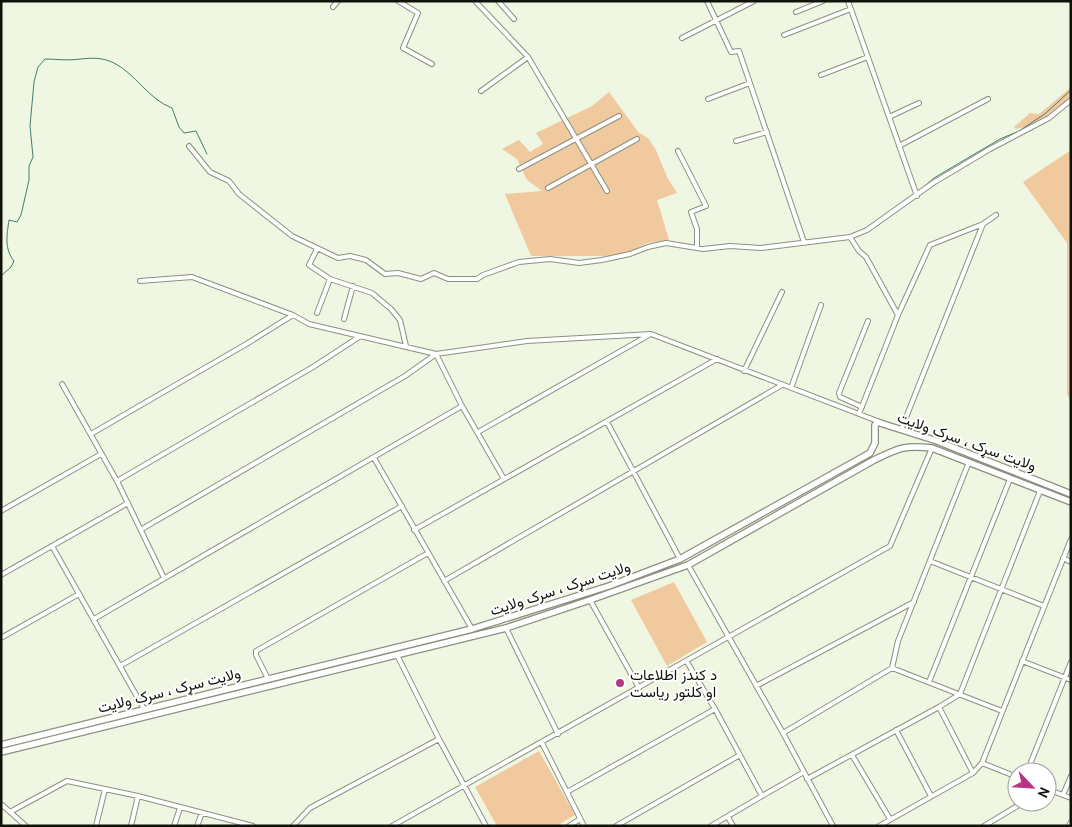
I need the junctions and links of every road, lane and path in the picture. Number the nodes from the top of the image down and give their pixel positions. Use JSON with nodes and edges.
{"nodes":[{"id":1,"x":338,"y":1,"type":"edge"},
{"id":2,"x":398,"y":1,"type":"edge"},
{"id":3,"x":475,"y":1,"type":"edge"},
{"id":4,"x":498,"y":1,"type":"edge"},
{"id":5,"x":707,"y":1,"type":"edge"},
{"id":6,"x":754,"y":1,"type":"edge"},
{"id":7,"x":824,"y":1,"type":"edge"},
{"id":8,"x":848,"y":1,"type":"edge"},
{"id":9,"x":333,"y":7,"type":"dead end"},
{"id":10,"x":851,"y":9,"type":"junction"},
{"id":11,"x":796,"y":12,"type":"dead end"},
{"id":12,"x":514,"y":18,"type":"dead end"},
{"id":13,"x":716,"y":20,"type":"junction"},
{"id":14,"x":784,"y":35,"type":"dead end"},
{"id":15,"x":682,"y":38,"type":"dead end"},
{"id":16,"x":528,"y":57,"type":"junction"},
{"id":17,"x":868,"y":57,"type":"junction"},
{"id":18,"x":432,"y":64,"type":"dead end"},
{"id":19,"x":821,"y":75,"type":"dead end"},
{"id":20,"x":750,"y":83,"type":"junction"},
{"id":21,"x":481,"y":91,"type":"dead end"},
{"id":22,"x":708,"y":99,"type":"dead end"},
{"id":23,"x":988,"y":100,"type":"dead end"},
{"id":24,"x":1071,"y":100,"type":"edge"},
{"id":25,"x":919,"y":103,"type":"dead end"},
{"id":26,"x":619,"y":116,"type":"dead end"},
{"id":27,"x":889,"y":117,"type":"junction"},
{"id":28,"x":767,"y":132,"type":"junction"},
{"id":29,"x":576,"y":139,"type":"junction"},
{"id":30,"x":637,"y":139,"type":"dead end"},
{"id":31,"x":736,"y":141,"type":"dead end"},
{"id":32,"x":189,"y":146,"type":"dead end"},
{"id":33,"x":900,"y":146,"type":"junction"},
{"id":34,"x":678,"y":151,"type":"dead end"},
{"id":35,"x":591,"y":164,"type":"junction"},
{"id":36,"x":519,"y":169,"type":"dead end"},
{"id":37,"x":548,"y":188,"type":"dead end"},
{"id":38,"x":607,"y":191,"type":"dead end"},
{"id":39,"x":917,"y":196,"type":"junction"},
{"id":40,"x":996,"y":215,"type":"dead end"},
{"id":41,"x":983,"y":224,"type":"junction"},
{"id":42,"x":850,"y":237,"type":"junction"},
{"id":43,"x":804,"y":242,"type":"junction"},
{"id":44,"x":697,"y":247,"type":"junction"},
{"id":45,"x":317,"y":249,"type":"junction"},
{"id":46,"x":330,"y":279,"type":"junction"},
{"id":47,"x":140,"y":281,"type":"dead end"},
{"id":48,"x":353,"y":286,"type":"junction"},
{"id":49,"x":782,"y":292,"type":"dead end"},
{"id":50,"x":821,"y":305,"type":"dead end"},
{"id":51,"x":317,"y":313,"type":"dead end"},
{"id":52,"x":293,"y":315,"type":"junction"},
{"id":53,"x":898,"y":315,"type":"junction"},
{"id":54,"x":344,"y":319,"type":"dead end"},
{"id":55,"x":868,"y":321,"type":"dead end"},
{"id":56,"x":651,"y":334,"type":"junction"},
{"id":57,"x":359,"y":337,"type":"junction"},
{"id":58,"x":406,"y":346,"type":"junction"},
{"id":59,"x":436,"y":354,"type":"junction"},
{"id":60,"x":717,"y":359,"type":"junction"},
{"id":61,"x":744,"y":371,"type":"junction"},
{"id":62,"x":62,"y":384,"type":"dead end"},
{"id":63,"x":782,"y":384,"type":"junction"},
{"id":64,"x":791,"y":388,"type":"junction"},
{"id":65,"x":462,"y":406,"type":"junction"},
{"id":66,"x":862,"y":407,"type":"junction"},
{"id":67,"x":860,"y":414,"type":"junction"},
{"id":68,"x":607,"y":422,"type":"junction"},
{"id":69,"x":880,"y":422,"type":"junction"},
{"id":70,"x":901,"y":430,"type":"junction"},
{"id":71,"x":478,"y":432,"type":"junction"},
{"id":72,"x":91,"y":434,"type":"junction"},
{"id":73,"x":932,"y":448,"type":"junction"},
{"id":74,"x":870,"y":453,"type":"junction"},
{"id":75,"x":101,"y":454,"type":"junction"},
{"id":76,"x":374,"y":458,"type":"junction"},
{"id":77,"x":874,"y":460,"type":"junction"},
{"id":78,"x":969,"y":462,"type":"junction"},
{"id":79,"x":633,"y":472,"type":"junction"},
{"id":80,"x":504,"y":479,"type":"junction"},
{"id":81,"x":1010,"y":479,"type":"junction"},
{"id":82,"x":117,"y":481,"type":"junction"},
{"id":83,"x":1040,"y":491,"type":"junction"},
{"id":84,"x":1071,"y":494,"type":"edge"},
{"id":85,"x":1071,"y":502,"type":"edge"},
{"id":86,"x":128,"y":503,"type":"junction"},
{"id":87,"x":402,"y":506,"type":"junction"},
{"id":88,"x":1,"y":511,"type":"edge"},
{"id":89,"x":142,"y":529,"type":"junction"},
{"id":90,"x":414,"y":530,"type":"junction"},
{"id":91,"x":1071,"y":539,"type":"edge"},
{"id":92,"x":52,"y":546,"type":"junction"},
{"id":93,"x":428,"y":553,"type":"junction"},
{"id":94,"x":1063,"y":558,"type":"junction"},
{"id":95,"x":680,"y":559,"type":"junction"},
{"id":96,"x":930,"y":561,"type":"junction"},
{"id":97,"x":1071,"y":562,"type":"edge"},
{"id":98,"x":688,"y":566,"type":"junction"},
{"id":99,"x":1,"y":575,"type":"edge"},
{"id":100,"x":971,"y":577,"type":"junction"},
{"id":101,"x":164,"y":578,"type":"junction"},
{"id":102,"x":444,"y":580,"type":"junction"},
{"id":103,"x":1001,"y":590,"type":"junction"},
{"id":104,"x":79,"y":594,"type":"junction"},
{"id":105,"x":590,"y":600,"type":"junction"},
{"id":106,"x":914,"y":602,"type":"junction"},
{"id":107,"x":1044,"y":606,"type":"junction"},
{"id":108,"x":94,"y":619,"type":"junction"},
{"id":109,"x":506,"y":628,"type":"junction"},
{"id":110,"x":472,"y":629,"type":"junction"},
{"id":111,"x":730,"y":637,"type":"junction"},
{"id":112,"x":1,"y":638,"type":"edge"},
{"id":113,"x":397,"y":655,"type":"junction"},
{"id":114,"x":1022,"y":661,"type":"junction"},
{"id":115,"x":687,"y":662,"type":"junction"},
{"id":116,"x":1071,"y":662,"type":"edge"},
{"id":117,"x":120,"y":666,"type":"junction"},
{"id":118,"x":892,"y":668,"type":"junction"},
{"id":119,"x":1064,"y":678,"type":"junction"},
{"id":120,"x":268,"y":679,"type":"junction"},
{"id":121,"x":1071,"y":680,"type":"edge"},
{"id":122,"x":929,"y":682,"type":"junction"},
{"id":123,"x":756,"y":686,"type":"junction"},
{"id":124,"x":639,"y":688,"type":"junction"},
{"id":125,"x":960,"y":694,"type":"junction"},
{"id":126,"x":939,"y":707,"type":"junction"},
{"id":127,"x":144,"y":709,"type":"junction"},
{"id":128,"x":715,"y":709,"type":"junction"},
{"id":129,"x":1002,"y":711,"type":"junction"},
{"id":130,"x":896,"y":730,"type":"junction"},
{"id":131,"x":783,"y":733,"type":"junction"},
{"id":132,"x":558,"y":734,"type":"junction"},
{"id":133,"x":439,"y":739,"type":"junction"},
{"id":134,"x":542,"y":743,"type":"junction"},
{"id":135,"x":1,"y":744,"type":"edge"},
{"id":136,"x":1,"y":752,"type":"edge"},
{"id":137,"x":740,"y":755,"type":"junction"},
{"id":138,"x":852,"y":755,"type":"junction"},
{"id":139,"x":1031,"y":762,"type":"edge"},
{"id":140,"x":982,"y":763,"type":"junction"},
{"id":141,"x":804,"y":772,"type":"junction"},
{"id":142,"x":973,"y":773,"type":"junction"},
{"id":143,"x":1007,"y":773,"type":"edge"},
{"id":144,"x":1071,"y":776,"type":"edge"},
{"id":145,"x":807,"y":779,"type":"junction"},
{"id":146,"x":464,"y":785,"type":"junction"},
{"id":147,"x":105,"y":789,"type":"junction"},
{"id":148,"x":567,"y":792,"type":"junction"},
{"id":149,"x":1057,"y":793,"type":"edge"},
{"id":150,"x":1063,"y":795,"type":"junction"},
{"id":151,"x":138,"y":796,"type":"junction"},
{"id":152,"x":762,"y":796,"type":"junction"},
{"id":153,"x":931,"y":796,"type":"junction"},
{"id":154,"x":1071,"y":798,"type":"edge"},
{"id":155,"x":1,"y":804,"type":"edge"},
{"id":156,"x":180,"y":808,"type":"junction"},
{"id":157,"x":10,"y":812,"type":"junction"},
{"id":158,"x":1007,"y":812,"type":"edge"},
{"id":159,"x":202,"y":813,"type":"junction"},
{"id":160,"x":728,"y":816,"type":"junction"},
{"id":161,"x":580,"y":818,"type":"junction"},
{"id":162,"x":890,"y":820,"type":"junction"},
{"id":163,"x":21,"y":822,"type":"junction"},
{"id":164,"x":1071,"y":822,"type":"edge"},
{"id":165,"x":247,"y":825,"type":"edge"},
{"id":166,"x":17,"y":826,"type":"edge"},
{"id":167,"x":26,"y":826,"type":"edge"},
{"id":168,"x":96,"y":826,"type":"edge"},
{"id":169,"x":131,"y":826,"type":"edge"},
{"id":170,"x":174,"y":826,"type":"edge"},
{"id":171,"x":197,"y":826,"type":"edge"},
{"id":172,"x":253,"y":826,"type":"edge"},
{"id":173,"x":293,"y":826,"type":"edge"},
{"id":174,"x":392,"y":826,"type":"edge"},
{"id":175,"x":486,"y":826,"type":"edge"},
{"id":176,"x":569,"y":826,"type":"edge"},
{"id":177,"x":584,"y":826,"type":"edge"},
{"id":178,"x":616,"y":826,"type":"edge"},
{"id":179,"x":711,"y":826,"type":"edge"},
{"id":180,"x":733,"y":826,"type":"edge"},
{"id":181,"x":833,"y":826,"type":"edge"},
{"id":182,"x":879,"y":826,"type":"edge"},
{"id":183,"x":984,"y":826,"type":"edge"},
{"id":184,"x":1069,"y":826,"type":"edge"}],
"edges":[{"from":1,"to":9,"type":"street"},
{"from":2,"to":18,"type":"street"},
{"from":3,"to":16,"type":"street"},
{"from":4,"to":12,"type":"street"},
{"from":5,"to":13,"type":"street"},
{"from":6,"to":13,"type":"street"},
{"from":7,"to":11,"type":"street"},
{"from":8,"to":10,"type":"street"},
{"from":10,"to":14,"type":"street"},
{"from":10,"to":17,"type":"street"},
{"from":13,"to":15,"type":"street"},
{"from":13,"to":20,"type":"street"},
{"from":16,"to":21,"type":"street"},
{"from":16,"to":29,"type":"street"},
{"from":17,"to":19,"type":"street"},
{"from":17,"to":27,"type":"street"},
{"from":20,"to":22,"type":"street"},
{"from":20,"to":28,"type":"street"},
{"from":23,"to":33,"type":"street"},
{"from":24,"to":39,"type":"street"},
{"from":25,"to":27,"type":"street"},
{"from":26,"to":29,"type":"street"},
{"from":27,"to":33,"type":"street"},
{"from":28,"to":31,"type":"street"},
{"from":28,"to":43,"type":"street"},
{"from":29,"to":35,"type":"street"},
{"from":29,"to":36,"type":"street"},
{"from":30,"to":35,"type":"street"},
{"from":32,"to":45,"type":"street"},
{"from":33,"to":39,"type":"street"},
{"from":34,"to":44,"type":"street"},
{"from":35,"to":37,"type":"street"},
{"from":35,"to":38,"type":"street"},
{"from":39,"to":42,"type":"street"},
{"from":40,"to":41,"type":"street"},
{"from":41,"to":53,"type":"street"},
{"from":41,"to":70,"type":"street"},
{"from":42,"to":43,"type":"street"},
{"from":42,"to":53,"type":"street"},
{"from":43,"to":44,"type":"street"},
{"from":44,"to":45,"type":"street"},
{"from":45,"to":46,"type":"street"},
{"from":46,"to":48,"type":"street"},
{"from":46,"to":51,"type":"street"},
{"from":47,"to":52,"type":"street"},
{"from":48,"to":54,"type":"street"},
{"from":48,"to":58,"type":"street"},
{"from":49,"to":61,"type":"street"},
{"from":50,"to":64,"type":"street"},
{"from":52,"to":57,"type":"street"},
{"from":52,"to":72,"type":"street"},
{"from":53,"to":66,"type":"street"},
{"from":55,"to":66,"type":"street"},
{"from":56,"to":59,"type":"street"},
{"from":56,"to":60,"type":"street"},
{"from":56,"to":71,"type":"street"},
{"from":57,"to":58,"type":"street"},
{"from":57,"to":82,"type":"street"},
{"from":58,"to":59,"type":"street"},
{"from":59,"to":65,"type":"street"},
{"from":59,"to":89,"type":"street"},
{"from":60,"to":61,"type":"street"},
{"from":60,"to":68,"type":"street"},
{"from":61,"to":63,"type":"street"},
{"from":62,"to":72,"type":"street"},
{"from":63,"to":64,"type":"street"},
{"from":63,"to":79,"type":"street"},
{"from":64,"to":67,"type":"street"},
{"from":65,"to":71,"type":"street"},
{"from":65,"to":76,"type":"street"},
{"from":66,"to":67,"type":"street"},
{"from":67,"to":69,"type":"street"},
{"from":68,"to":79,"type":"street"},
{"from":68,"to":80,"type":"street"},
{"from":69,"to":70,"type":"main road","name":"ولایت سړک ، سرک ولایت"},
{"from":69,"to":74,"type":"main road","name":"ولایت سړک ، سرک ولایت"},
{"from":70,"to":84,"type":"main road","name":"ولایت سړک ، سرک ولایت"},
{"from":71,"to":80,"type":"street"},
{"from":72,"to":75,"type":"street"},
{"from":73,"to":77,"type":"main road","name":"ولایت سړک ، سرک ولایت"},
{"from":73,"to":78,"type":"main road","name":"ولایت سړک ، سرک ولایت"},
{"from":73,"to":111,"type":"street"},
{"from":74,"to":77,"type":"main road"},
{"from":74,"to":95,"type":"main road","name":"ولایت سړک ، سرک ولایت"},
{"from":75,"to":82,"type":"street"},
{"from":75,"to":88,"type":"street"},
{"from":76,"to":87,"type":"street"},
{"from":76,"to":101,"type":"street"},
{"from":77,"to":98,"type":"main road","name":"ولایت سړک ، سرک ولایت"},
{"from":78,"to":81,"type":"main road","name":"ولایت سړک ، سرک ولایت"},
{"from":78,"to":96,"type":"street"},
{"from":79,"to":95,"type":"street"},
{"from":79,"to":102,"type":"street"},
{"from":80,"to":90,"type":"street"},
{"from":81,"to":83,"type":"main road","name":"ولایت سړک ، سرک ولایت"},
{"from":81,"to":100,"type":"street"},
{"from":82,"to":86,"type":"street"},
{"from":83,"to":85,"type":"main road","name":"ولایت سړک ، سرک ولایت"},
{"from":83,"to":103,"type":"street"},
{"from":86,"to":89,"type":"street"},
{"from":86,"to":92,"type":"street"},
{"from":87,"to":90,"type":"street"},
{"from":87,"to":117,"type":"street"},
{"from":89,"to":101,"type":"street"},
{"from":90,"to":93,"type":"street"},
{"from":91,"to":94,"type":"street"},
{"from":92,"to":99,"type":"street"},
{"from":92,"to":104,"type":"street"},
{"from":93,"to":102,"type":"street"},
{"from":93,"to":120,"type":"street"},
{"from":94,"to":97,"type":"street"},
{"from":94,"to":107,"type":"street"},
{"from":95,"to":110,"type":"main road","name":"ولایت سړک ، سرک ولایت"},
{"from":96,"to":100,"type":"street"},
{"from":96,"to":106,"type":"street"},
{"from":98,"to":105,"type":"main road","name":"ولایت سړک ، سرک ولایت"},
{"from":98,"to":111,"type":"street"},
{"from":100,"to":103,"type":"street"},
{"from":100,"to":122,"type":"street"},
{"from":101,"to":108,"type":"street"},
{"from":102,"to":110,"type":"street"},
{"from":103,"to":107,"type":"street"},
{"from":103,"to":125,"type":"street"},
{"from":104,"to":108,"type":"street"},
{"from":104,"to":112,"type":"street"},
{"from":105,"to":109,"type":"main road","name":"ولایت سړک ، سرک ولایت"},
{"from":105,"to":124,"type":"street"},
{"from":106,"to":118,"type":"street"},
{"from":106,"to":123,"type":"street"},
{"from":107,"to":114,"type":"street"},
{"from":108,"to":117,"type":"street"},
{"from":109,"to":113,"type":"main road","name":"ولایت سړک ، سرک ولایت"},
{"from":109,"to":132,"type":"street"},
{"from":110,"to":120,"type":"main road","name":"ولایت سړک ، سرک ولایت"},
{"from":111,"to":115,"type":"street"},
{"from":111,"to":123,"type":"street"},
{"from":113,"to":133,"type":"street"},
{"from":113,"to":136,"type":"main road","name":"ولایت سړک ، سرک ولایت"},
{"from":114,"to":119,"type":"street"},
{"from":114,"to":129,"type":"street"},
{"from":115,"to":124,"type":"street"},
{"from":115,"to":128,"type":"street"},
{"from":116,"to":119,"type":"street"},
{"from":117,"to":127,"type":"street"},
{"from":118,"to":122,"type":"street"},
{"from":118,"to":131,"type":"street"},
{"from":119,"to":121,"type":"street"},
{"from":119,"to":139,"type":"street"},
{"from":120,"to":127,"type":"main road","name":"ولایت سړک ، سرک ولایت"},
{"from":122,"to":125,"type":"street"},
{"from":123,"to":131,"type":"street"},
{"from":124,"to":132,"type":"street"},
{"from":125,"to":126,"type":"street"},
{"from":125,"to":129,"type":"street"},
{"from":126,"to":130,"type":"street"},
{"from":126,"to":142,"type":"street"},
{"from":127,"to":135,"type":"main road","name":"ولایت سړک ، سرک ولایت"},
{"from":128,"to":137,"type":"street"},
{"from":128,"to":148,"type":"street"},
{"from":129,"to":140,"type":"street"},
{"from":130,"to":138,"type":"street"},
{"from":130,"to":153,"type":"street"},
{"from":131,"to":141,"type":"street"},
{"from":132,"to":134,"type":"street"},
{"from":133,"to":146,"type":"street"},
{"from":133,"to":173,"type":"street"},
{"from":134,"to":146,"type":"street"},
{"from":134,"to":148,"type":"street"},
{"from":137,"to":152,"type":"street"},
{"from":137,"to":178,"type":"street"},
{"from":138,"to":145,"type":"street"},
{"from":138,"to":162,"type":"street"},
{"from":140,"to":142,"type":"street"},
{"from":140,"to":143,"type":"street"},
{"from":141,"to":145,"type":"street"},
{"from":141,"to":152,"type":"street"},
{"from":142,"to":153,"type":"street"},
{"from":144,"to":150,"type":"street"},
{"from":145,"to":181,"type":"street"},
{"from":146,"to":174,"type":"street"},
{"from":146,"to":175,"type":"street"},
{"from":147,"to":151,"type":"street"},
{"from":147,"to":157,"type":"street"},
{"from":147,"to":168,"type":"street"},
{"from":148,"to":161,"type":"street"},
{"from":149,"to":150,"type":"street"},
{"from":150,"to":154,"type":"street"},
{"from":151,"to":156,"type":"street"},
{"from":151,"to":169,"type":"street"},
{"from":152,"to":160,"type":"street"},
{"from":153,"to":162,"type":"street"},
{"from":155,"to":157,"type":"street"},
{"from":156,"to":159,"type":"street"},
{"from":156,"to":170,"type":"street"},
{"from":157,"to":163,"type":"street"},
{"from":158,"to":183,"type":"street"},
{"from":159,"to":165,"type":"street"},
{"from":159,"to":171,"type":"street"},
{"from":160,"to":179,"type":"street"},
{"from":160,"to":180,"type":"street"},
{"from":161,"to":176,"type":"street"},
{"from":161,"to":177,"type":"street"},
{"from":162,"to":182,"type":"street"},
{"from":163,"to":166,"type":"street"},
{"from":163,"to":167,"type":"street"},
{"from":164,"to":184,"type":"street"},
{"from":165,"to":172,"type":"street"}]}
